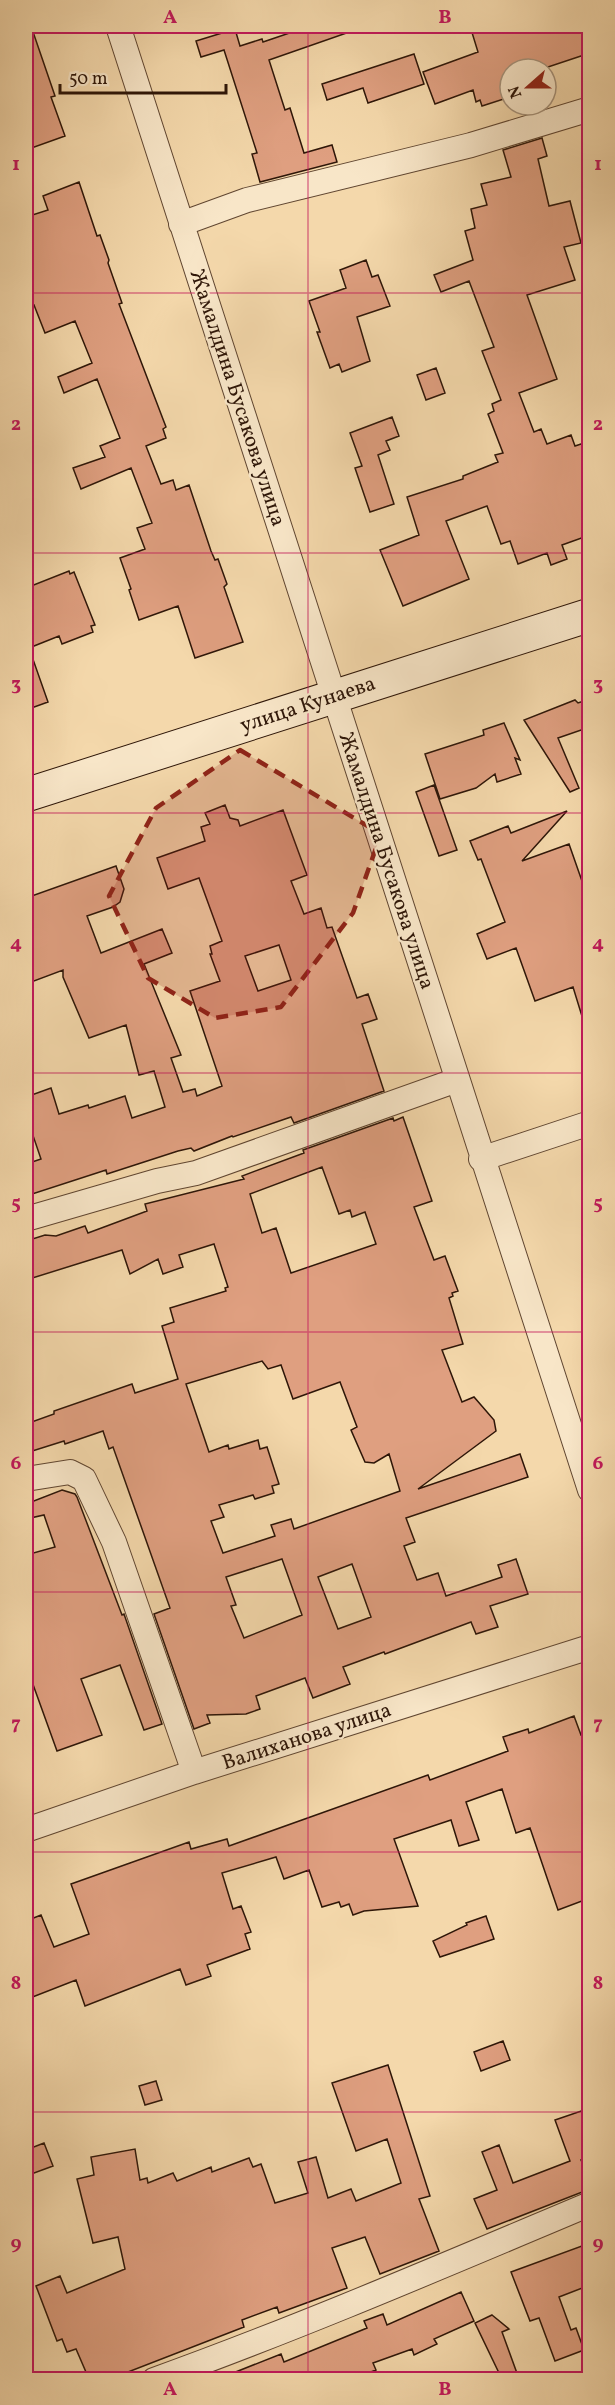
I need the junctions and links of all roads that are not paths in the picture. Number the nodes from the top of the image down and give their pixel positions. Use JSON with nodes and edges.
{"nodes":[{"id":1,"x":118,"y":26,"type":"edge"},
{"id":2,"x":590,"y":109,"type":"edge"},
{"id":3,"x":182,"y":224,"type":"junction"},
{"id":4,"x":590,"y":615,"type":"edge"},
{"id":5,"x":334,"y":697,"type":"junction"},
{"id":6,"x":26,"y":795,"type":"edge"},
{"id":7,"x":457,"y":1080,"type":"junction"},
{"id":8,"x":590,"y":1123,"type":"edge"},
{"id":9,"x":481,"y":1159,"type":"junction"},
{"id":10,"x":26,"y":1219,"type":"edge"},
{"id":11,"x":26,"y":1479,"type":"edge"},
{"id":12,"x":590,"y":1490,"type":"edge"},
{"id":13,"x":590,"y":1647,"type":"edge"},
{"id":14,"x":194,"y":1772,"type":"junction"},
{"id":15,"x":26,"y":1830,"type":"edge"},
{"id":16,"x":590,"y":2204,"type":"edge"},
{"id":17,"x":154,"y":2379,"type":"edge"}],
"edges":[{"from":1,"to":3,"type":"street","name":"Жамалдина Бусакова улица"},
{"from":2,"to":3,"type":"street"},
{"from":3,"to":5,"type":"street","name":"Жамалдина Бусакова улица"},
{"from":4,"to":5,"type":"main road","name":"улица Кунаева"},
{"from":5,"to":6,"type":"main road","name":"улица Кунаева"},
{"from":5,"to":7,"type":"street","name":"Жамалдина Бусакова улица"},
{"from":7,"to":9,"type":"street","name":"Жамалдина Бусакова улица"},
{"from":7,"to":10,"type":"street"},
{"from":8,"to":9,"type":"street"},
{"from":9,"to":12,"type":"street","name":"Жамалдина Бусакова улица"},
{"from":11,"to":14,"type":"street"},
{"from":13,"to":14,"type":"street","name":"Валиханова улица"},
{"from":14,"to":15,"type":"street","name":"Валиханова улица"},
{"from":16,"to":17,"type":"street"}]}
